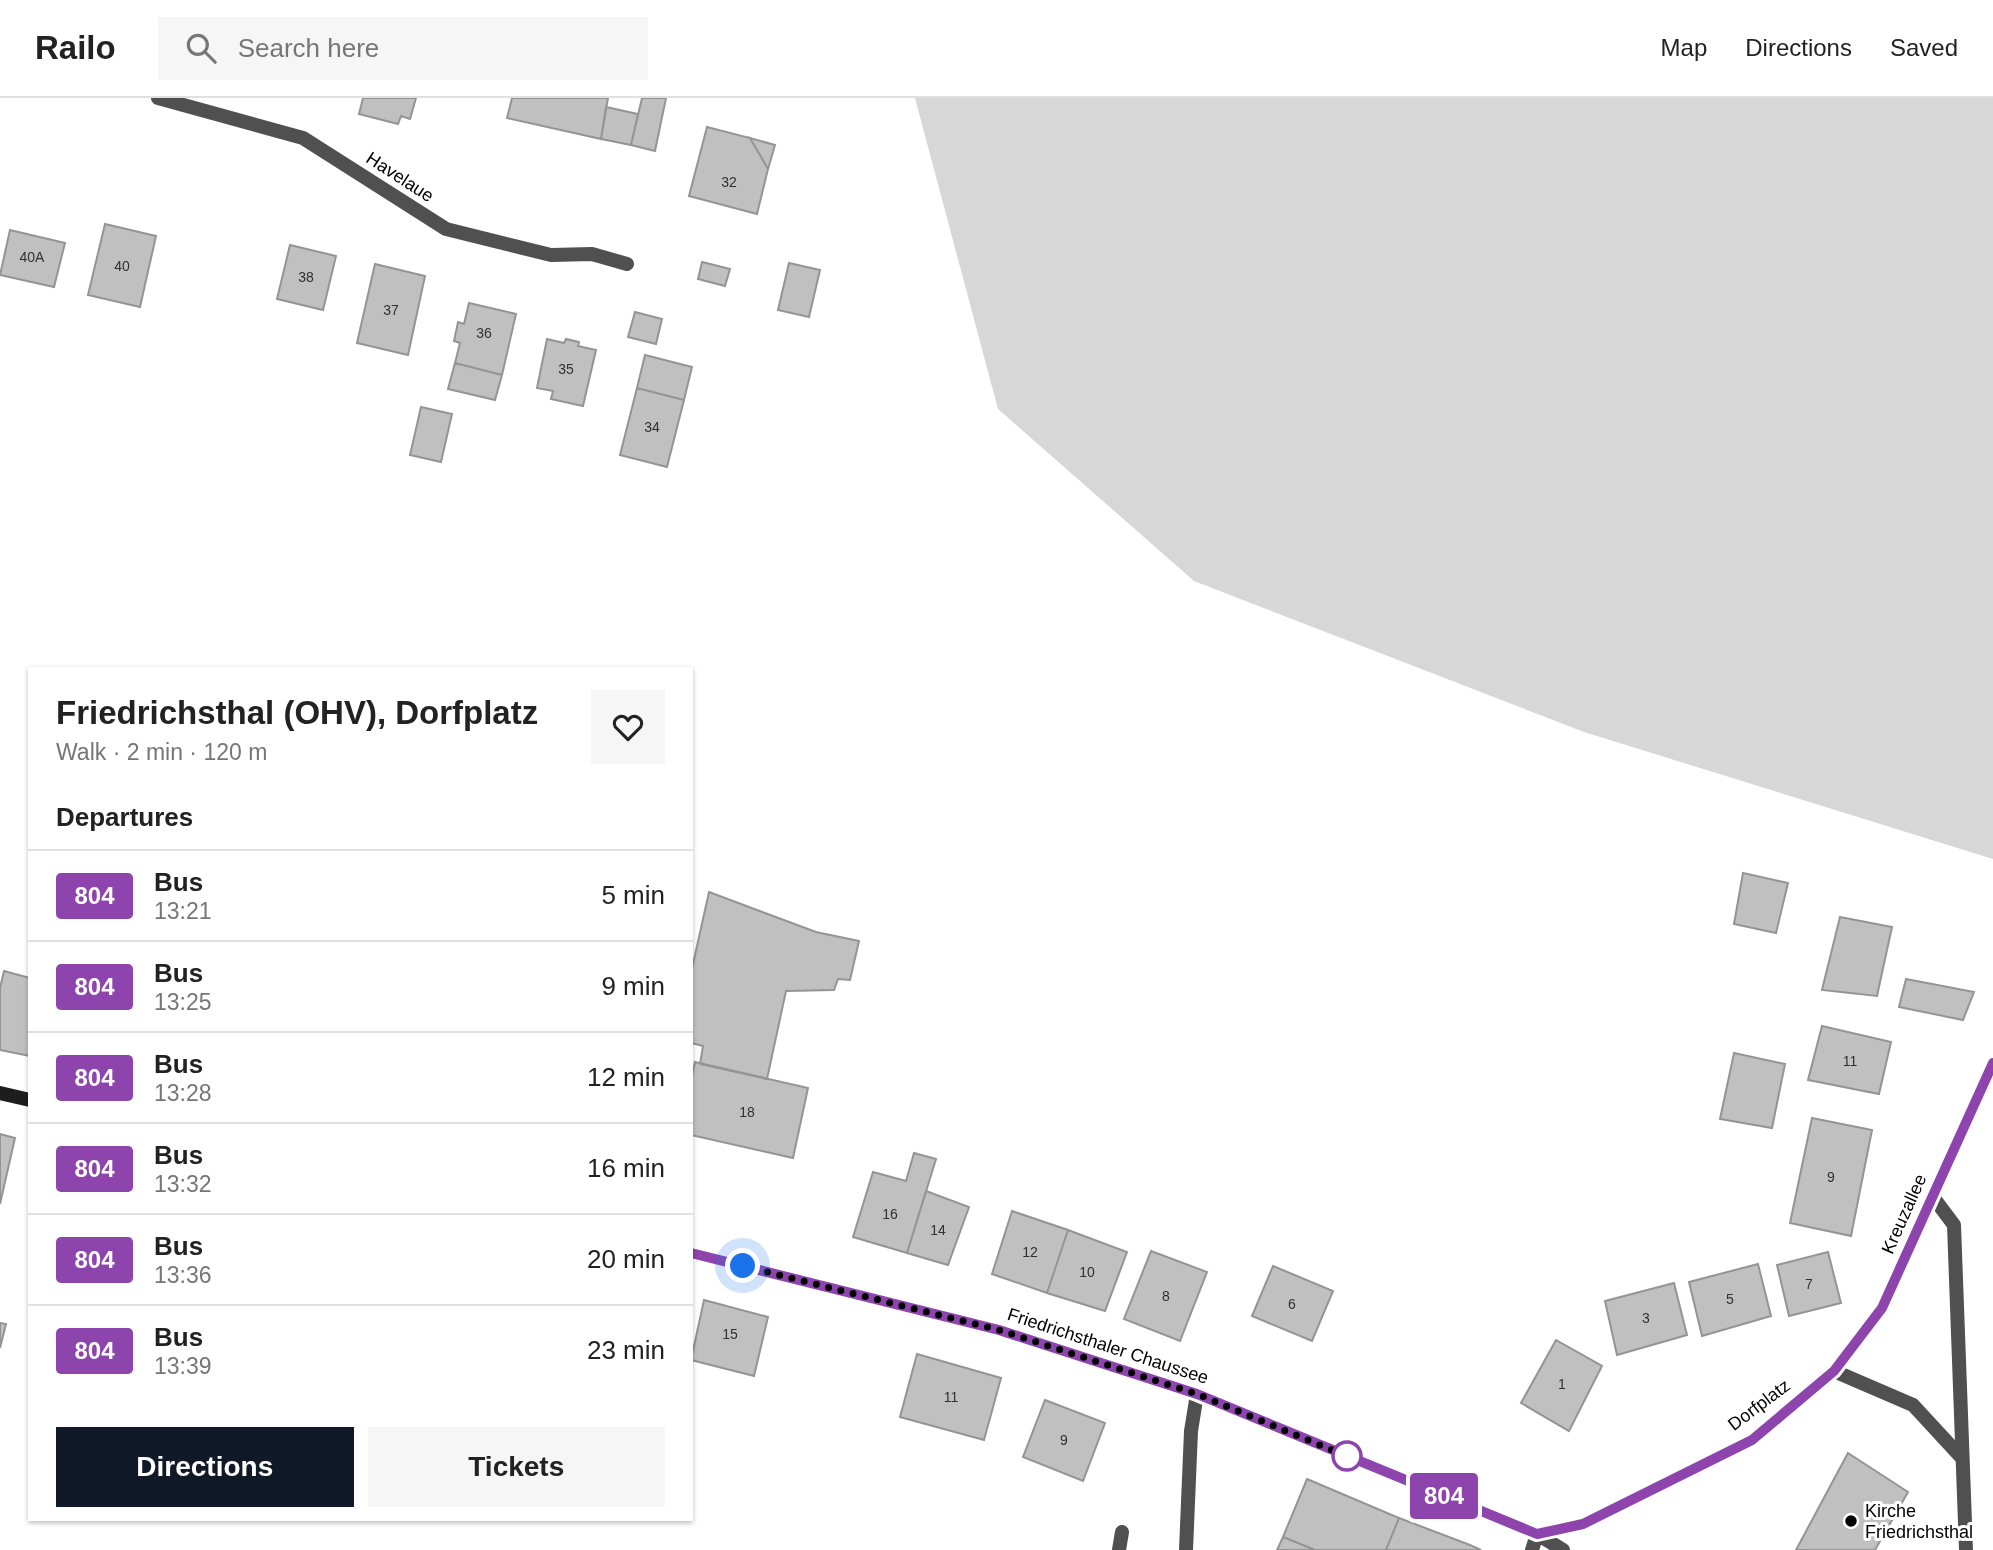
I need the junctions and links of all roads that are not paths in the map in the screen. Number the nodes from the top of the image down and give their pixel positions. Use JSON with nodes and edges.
{"nodes":[{"id":1,"x":158,"y":98,"type":"edge"},
{"id":2,"x":627,"y":264,"type":"dead end"},
{"id":3,"x":1993,"y":1063,"type":"edge"},
{"id":4,"x":0,"y":1093,"type":"edge"},
{"id":5,"x":28,"y":1100,"type":"edge"},
{"id":6,"x":1933,"y":1197,"type":"junction"},
{"id":7,"x":693,"y":1254,"type":"edge"},
{"id":8,"x":1834,"y":1371,"type":"junction"},
{"id":9,"x":1197,"y":1394,"type":"junction"},
{"id":10,"x":1961,"y":1457,"type":"junction"},
{"id":11,"x":1122,"y":1532,"type":"dead end"},
{"id":12,"x":1537,"y":1534,"type":"junction"},
{"id":13,"x":1119,"y":1550,"type":"edge"},
{"id":14,"x":1186,"y":1550,"type":"edge"},
{"id":15,"x":1532,"y":1550,"type":"edge"},
{"id":16,"x":1563,"y":1550,"type":"edge"},
{"id":17,"x":1966,"y":1550,"type":"edge"}],
"edges":[{"from":1,"to":2,"type":"street","name":"Havelaue"},
{"from":3,"to":6,"type":"street","name":"Kreuzallee"},
{"from":4,"to":5,"type":"street"},
{"from":6,"to":8,"type":"street","name":"Kreuzallee"},
{"from":6,"to":10,"type":"street"},
{"from":7,"to":9,"type":"street","name":"Friedrichsthaler Chaussee"},
{"from":8,"to":10,"type":"street"},
{"from":8,"to":12,"type":"street","name":"Dorfplatz"},
{"from":9,"to":12,"type":"street","name":"Friedrichsthaler Chaussee"},
{"from":9,"to":14,"type":"street"},
{"from":10,"to":17,"type":"street"},
{"from":11,"to":13,"type":"street"},
{"from":12,"to":15,"type":"street"},
{"from":12,"to":16,"type":"street"}]}
